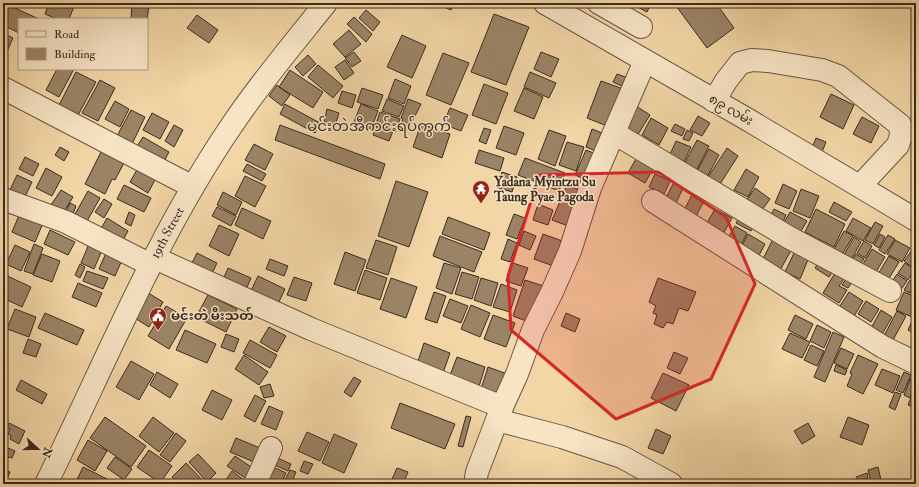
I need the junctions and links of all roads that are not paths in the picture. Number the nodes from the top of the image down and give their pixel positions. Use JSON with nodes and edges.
{"nodes":[{"id":1,"x":326,"y":3,"type":"edge"},
{"id":2,"x":545,"y":3,"type":"edge"},
{"id":3,"x":599,"y":3,"type":"edge"},
{"id":4,"x":641,"y":27,"type":"dead end"},
{"id":5,"x":644,"y":60,"type":"junction"},
{"id":6,"x":3,"y":88,"type":"edge"},
{"id":7,"x":714,"y":101,"type":"junction"},
{"id":8,"x":614,"y":133,"type":"junction"},
{"id":9,"x":860,"y":186,"type":"junction"},
{"id":10,"x":193,"y":187,"type":"junction"},
{"id":11,"x":3,"y":199,"type":"edge"},
{"id":12,"x":653,"y":201,"type":"dead end"},
{"id":13,"x":916,"y":220,"type":"edge"},
{"id":14,"x":153,"y":261,"type":"junction"},
{"id":15,"x":890,"y":291,"type":"dead end"},
{"id":16,"x":916,"y":363,"type":"edge"},
{"id":17,"x":499,"y":413,"type":"junction"},
{"id":18,"x":271,"y":448,"type":"dead end"},
{"id":19,"x":46,"y":484,"type":"edge"},
{"id":20,"x":255,"y":484,"type":"edge"},
{"id":21,"x":475,"y":484,"type":"edge"},
{"id":22,"x":671,"y":484,"type":"edge"}],
"edges":[{"from":1,"to":10,"type":"street","name":"19th Street"},
{"from":2,"to":5,"type":"street","name":"၈၉ လမ်း"},
{"from":3,"to":4,"type":"street"},
{"from":5,"to":7,"type":"street","name":"၈၉ လမ်း"},
{"from":5,"to":8,"type":"street"},
{"from":6,"to":10,"type":"street"},
{"from":7,"to":9,"type":"street","name":"၈၉ လမ်း"},
{"from":7,"to":9,"type":"street"},
{"from":8,"to":15,"type":"street"},
{"from":8,"to":17,"type":"street"},
{"from":9,"to":13,"type":"street","name":"၈၉ လမ်း"},
{"from":10,"to":14,"type":"street","name":"19th Street"},
{"from":11,"to":14,"type":"street"},
{"from":12,"to":16,"type":"street"},
{"from":14,"to":17,"type":"street"},
{"from":14,"to":19,"type":"street","name":"19th Street"},
{"from":17,"to":21,"type":"street"},
{"from":17,"to":22,"type":"street"},
{"from":18,"to":20,"type":"street"}]}
